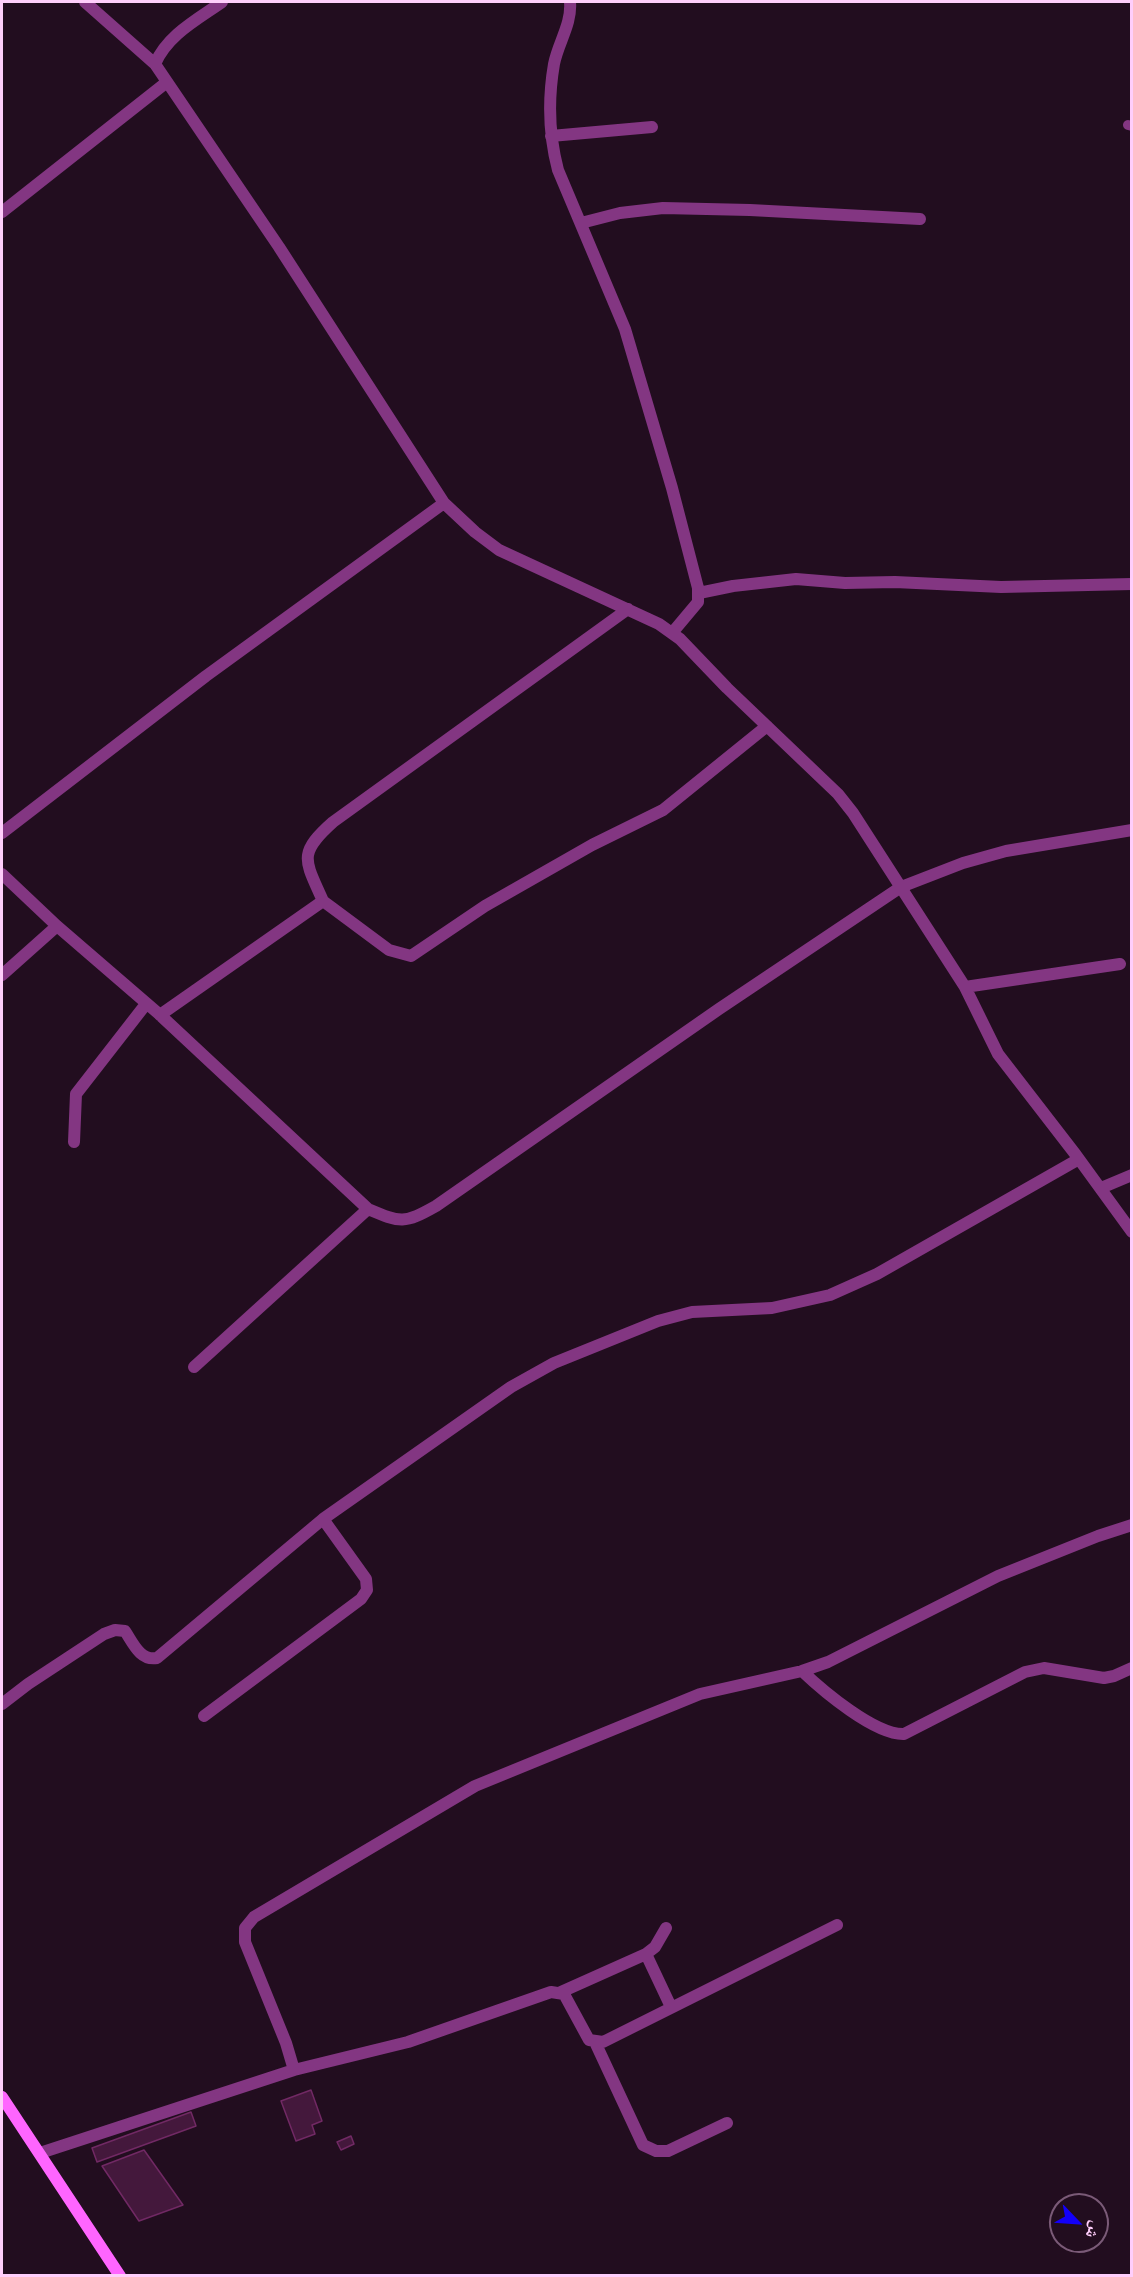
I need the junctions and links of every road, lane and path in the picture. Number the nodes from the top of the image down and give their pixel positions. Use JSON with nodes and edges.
{"nodes":[{"id":1,"x":85,"y":2,"type":"edge"},
{"id":2,"x":222,"y":2,"type":"edge"},
{"id":3,"x":570,"y":2,"type":"edge"},
{"id":4,"x":155,"y":64,"type":"junction"},
{"id":5,"x":167,"y":82,"type":"junction"},
{"id":6,"x":652,"y":127,"type":"dead end"},
{"id":7,"x":551,"y":136,"type":"junction"},
{"id":8,"x":2,"y":212,"type":"edge"},
{"id":9,"x":920,"y":219,"type":"dead end"},
{"id":10,"x":581,"y":223,"type":"junction"},
{"id":11,"x":444,"y":503,"type":"junction"},
{"id":12,"x":1131,"y":584,"type":"edge"},
{"id":13,"x":699,"y":593,"type":"junction"},
{"id":14,"x":628,"y":609,"type":"junction"},
{"id":15,"x":672,"y":633,"type":"junction"},
{"id":16,"x":767,"y":726,"type":"junction"},
{"id":17,"x":1131,"y":830,"type":"edge"},
{"id":18,"x":2,"y":834,"type":"edge"},
{"id":19,"x":2,"y":874,"type":"edge"},
{"id":20,"x":901,"y":887,"type":"junction"},
{"id":21,"x":323,"y":901,"type":"junction"},
{"id":22,"x":57,"y":926,"type":"junction"},
{"id":23,"x":1120,"y":964,"type":"dead end"},
{"id":24,"x":2,"y":975,"type":"edge"},
{"id":25,"x":965,"y":987,"type":"junction"},
{"id":26,"x":146,"y":1004,"type":"junction"},
{"id":27,"x":160,"y":1016,"type":"junction"},
{"id":28,"x":74,"y":1142,"type":"dead end"},
{"id":29,"x":1079,"y":1159,"type":"junction"},
{"id":30,"x":1131,"y":1175,"type":"edge"},
{"id":31,"x":1101,"y":1188,"type":"junction"},
{"id":32,"x":368,"y":1209,"type":"junction"},
{"id":33,"x":1131,"y":1232,"type":"edge"},
{"id":34,"x":194,"y":1367,"type":"dead end"},
{"id":35,"x":323,"y":1519,"type":"junction"},
{"id":36,"x":1131,"y":1525,"type":"edge"},
{"id":37,"x":1131,"y":1668,"type":"edge"},
{"id":38,"x":802,"y":1671,"type":"junction"},
{"id":39,"x":2,"y":1704,"type":"edge"},
{"id":40,"x":204,"y":1716,"type":"dead end"},
{"id":41,"x":837,"y":1925,"type":"dead end"},
{"id":42,"x":666,"y":1928,"type":"dead end"},
{"id":43,"x":646,"y":1954,"type":"junction"},
{"id":44,"x":561,"y":1992,"type":"junction"},
{"id":45,"x":671,"y":2007,"type":"junction"},
{"id":46,"x":595,"y":2042,"type":"junction"},
{"id":47,"x":294,"y":2070,"type":"junction"},
{"id":48,"x":2,"y":2097,"type":"edge"},
{"id":49,"x":727,"y":2123,"type":"dead end"},
{"id":50,"x":40,"y":2153,"type":"junction"},
{"id":51,"x":120,"y":2276,"type":"edge"}],
"edges":[{"from":1,"to":4,"type":"street"},
{"from":2,"to":4,"type":"street"},
{"from":3,"to":7,"type":"street"},
{"from":4,"to":5,"type":"street"},
{"from":5,"to":8,"type":"street"},
{"from":5,"to":11,"type":"street"},
{"from":6,"to":7,"type":"street"},
{"from":7,"to":10,"type":"street"},
{"from":9,"to":10,"type":"street"},
{"from":10,"to":13,"type":"street"},
{"from":11,"to":14,"type":"street"},
{"from":11,"to":18,"type":"street"},
{"from":12,"to":13,"type":"street"},
{"from":13,"to":15,"type":"street"},
{"from":14,"to":15,"type":"street"},
{"from":14,"to":21,"type":"street"},
{"from":15,"to":16,"type":"street"},
{"from":16,"to":20,"type":"street"},
{"from":16,"to":21,"type":"street"},
{"from":17,"to":20,"type":"street"},
{"from":19,"to":22,"type":"street"},
{"from":20,"to":25,"type":"street"},
{"from":20,"to":32,"type":"street"},
{"from":21,"to":27,"type":"street"},
{"from":22,"to":24,"type":"street"},
{"from":22,"to":26,"type":"street"},
{"from":23,"to":25,"type":"street"},
{"from":25,"to":29,"type":"street"},
{"from":26,"to":27,"type":"street"},
{"from":26,"to":28,"type":"street"},
{"from":27,"to":32,"type":"street"},
{"from":29,"to":31,"type":"street"},
{"from":29,"to":35,"type":"street"},
{"from":30,"to":31,"type":"street"},
{"from":31,"to":33,"type":"street"},
{"from":32,"to":34,"type":"street"},
{"from":35,"to":39,"type":"street"},
{"from":35,"to":40,"type":"street"},
{"from":36,"to":38,"type":"street"},
{"from":37,"to":38,"type":"street"},
{"from":38,"to":47,"type":"street"},
{"from":41,"to":45,"type":"street"},
{"from":42,"to":43,"type":"street"},
{"from":43,"to":44,"type":"street"},
{"from":43,"to":45,"type":"street"},
{"from":44,"to":46,"type":"street"},
{"from":44,"to":47,"type":"street"},
{"from":45,"to":46,"type":"street"},
{"from":46,"to":49,"type":"street"},
{"from":47,"to":50,"type":"street"},
{"from":48,"to":50,"type":"main road"},
{"from":50,"to":51,"type":"main road"}]}
